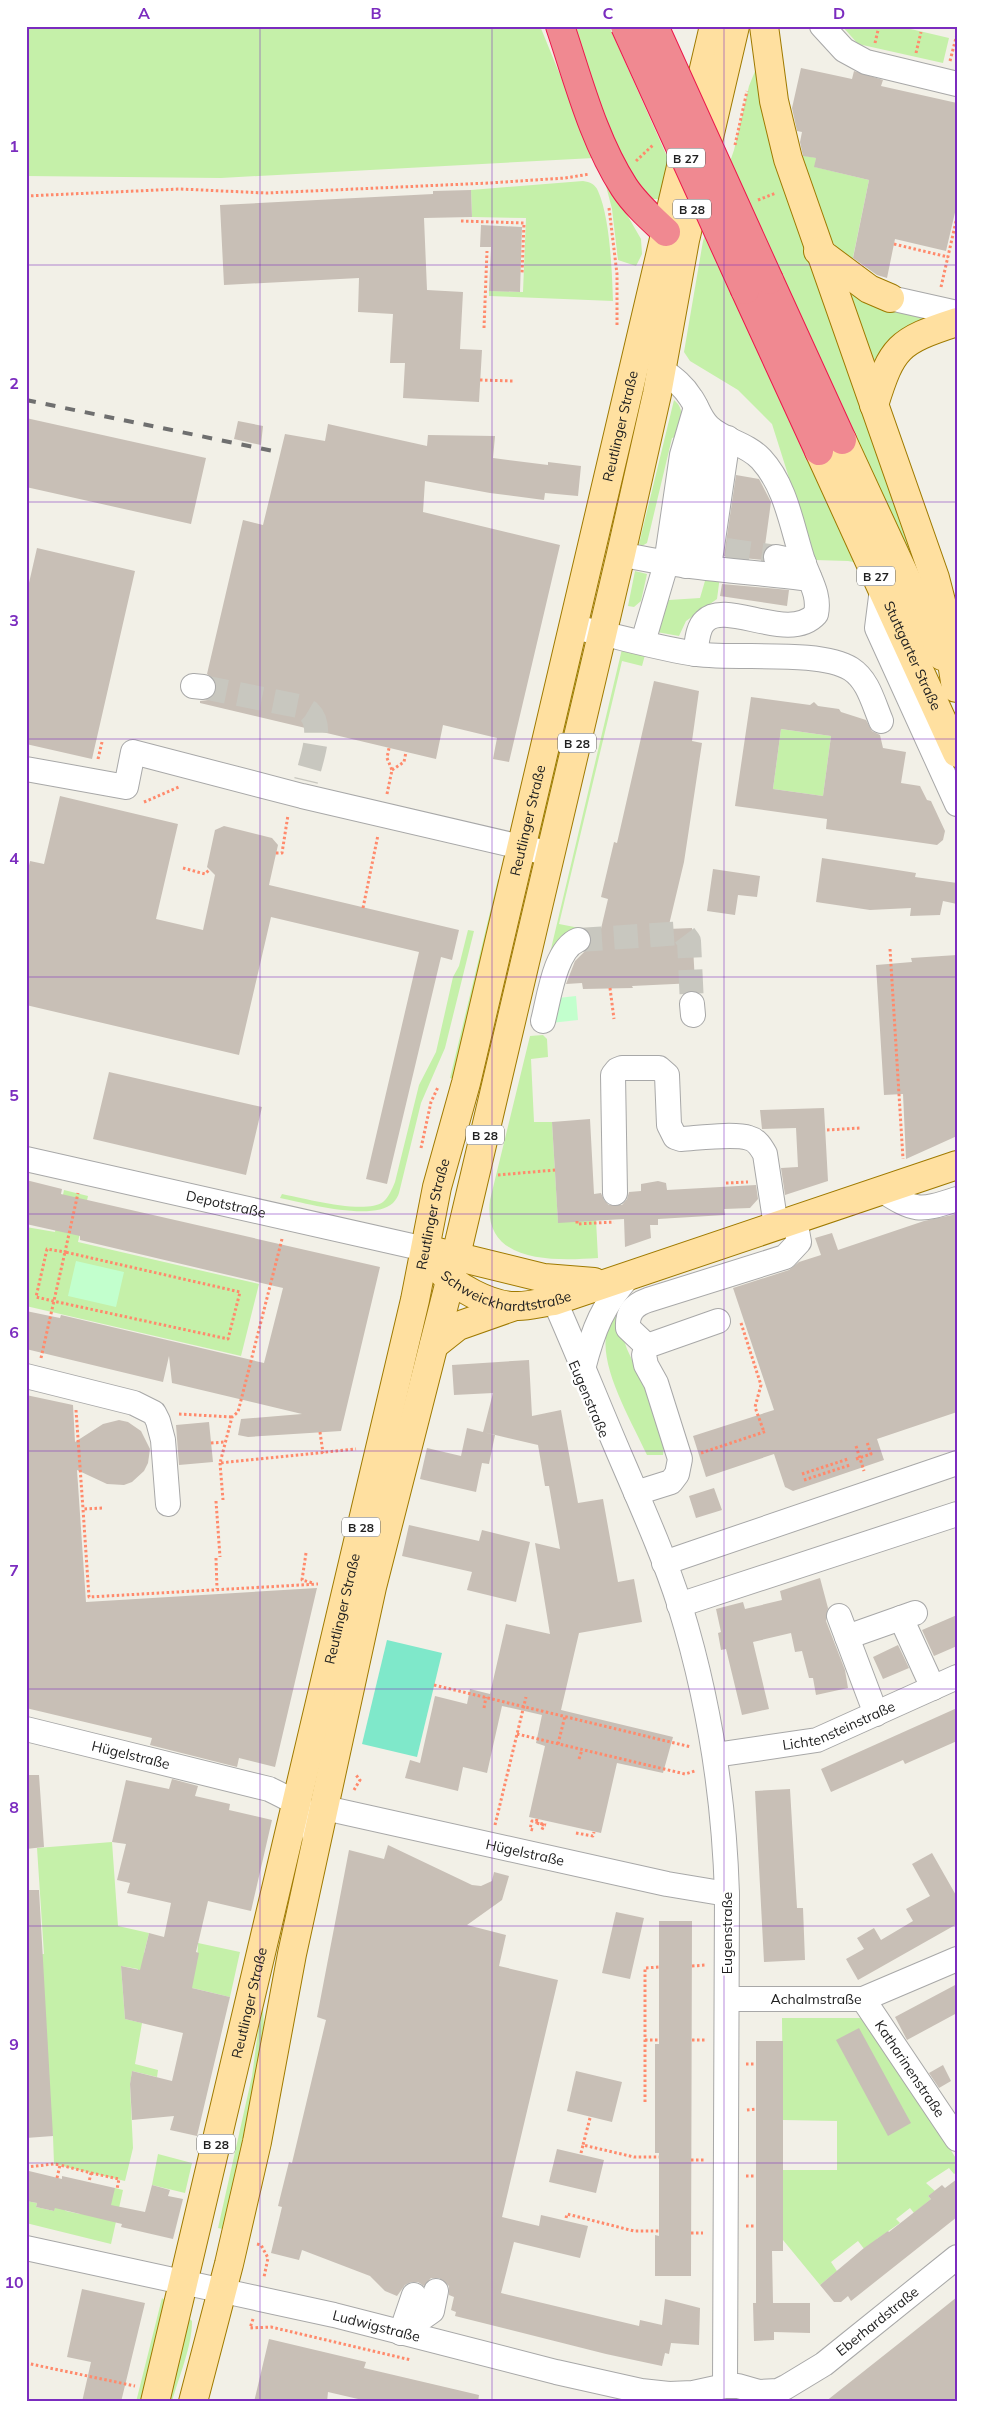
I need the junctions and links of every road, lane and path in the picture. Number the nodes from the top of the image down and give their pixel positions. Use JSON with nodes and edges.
{"nodes":[{"id":1,"x":560,"y":26,"type":"edge"},
{"id":2,"x":625,"y":26,"type":"edge"},
{"id":3,"x":654,"y":26,"type":"edge"},
{"id":4,"x":714,"y":26,"type":"edge"},
{"id":5,"x":735,"y":26,"type":"edge"},
{"id":6,"x":764,"y":26,"type":"edge"},
{"id":7,"x":822,"y":26,"type":"edge"},
{"id":8,"x":957,"y":84,"type":"edge"},
{"id":9,"x":748,"y":86,"type":"dead end"},
{"id":10,"x":734,"y":150,"type":"dead end"},
{"id":11,"x":615,"y":172,"type":"junction"},
{"id":12,"x":26,"y":196,"type":"edge"},
{"id":13,"x":607,"y":199,"type":"dead end"},
{"id":14,"x":957,"y":217,"type":"edge"},
{"id":15,"x":461,"y":221,"type":"dead end"},
{"id":16,"x":666,"y":232,"type":"junction"},
{"id":17,"x":894,"y":244,"type":"dead end"},
{"id":18,"x":818,"y":250,"type":"junction"},
{"id":19,"x":486,"y":251,"type":"dead end"},
{"id":20,"x":948,"y":257,"type":"junction"},
{"id":21,"x":522,"y":274,"type":"dead end"},
{"id":22,"x":757,"y":285,"type":"junction"},
{"id":23,"x":890,"y":298,"type":"joint"},
{"id":24,"x":950,"y":315,"type":"edge"},
{"id":25,"x":484,"y":328,"type":"dead end"},
{"id":26,"x":617,"y":329,"type":"dead end"},
{"id":27,"x":661,"y":369,"type":"junction"},
{"id":28,"x":480,"y":380,"type":"dead end"},
{"id":29,"x":513,"y":381,"type":"dead end"},
{"id":30,"x":874,"y":405,"type":"junction"},
{"id":31,"x":696,"y":406,"type":"junction"},
{"id":32,"x":619,"y":432,"type":"junction"},
{"id":33,"x":719,"y":433,"type":"junction"},
{"id":34,"x":648,"y":438,"type":"junction"},
{"id":35,"x":830,"y":445,"type":"junction"},
{"id":36,"x":621,"y":554,"type":"junction"},
{"id":37,"x":776,"y":557,"type":"tunnel mouth"},
{"id":38,"x":700,"y":559,"type":"junction"},
{"id":39,"x":807,"y":570,"type":"junction"},
{"id":40,"x":882,"y":589,"type":"junction"},
{"id":41,"x":573,"y":626,"type":"junction"},
{"id":42,"x":603,"y":633,"type":"junction"},
{"id":43,"x":643,"y":642,"type":"junction"},
{"id":44,"x":695,"y":654,"type":"junction"},
{"id":45,"x":956,"y":689,"type":"edge"},
{"id":46,"x":881,"y":720,"type":"dead end"},
{"id":47,"x":102,"y":742,"type":"dead end"},
{"id":48,"x":389,"y":748,"type":"dead end"},
{"id":49,"x":406,"y":752,"type":"dead end"},
{"id":50,"x":957,"y":753,"type":"edge"},
{"id":51,"x":26,"y":769,"type":"edge"},
{"id":52,"x":392,"y":770,"type":"junction"},
{"id":53,"x":92,"y":781,"type":"junction"},
{"id":54,"x":184,"y":785,"type":"dead end"},
{"id":55,"x":140,"y":803,"type":"dead end"},
{"id":56,"x":957,"y":804,"type":"edge"},
{"id":57,"x":383,"y":814,"type":"junction"},
{"id":58,"x":521,"y":846,"type":"junction"},
{"id":59,"x":551,"y":854,"type":"junction"},
{"id":60,"x":183,"y":868,"type":"dead end"},
{"id":61,"x":209,"y":870,"type":"dead end"},
{"id":62,"x":363,"y":908,"type":"dead end"},
{"id":63,"x":578,"y":940,"type":"tunnel mouth"},
{"id":64,"x":890,"y":949,"type":"dead end"},
{"id":65,"x":610,"y":988,"type":"dead end"},
{"id":66,"x":614,"y":1019,"type":"dead end"},
{"id":67,"x":543,"y":1020,"type":"dead end"},
{"id":68,"x":860,"y":1128,"type":"dead end"},
{"id":69,"x":827,"y":1130,"type":"dead end"},
{"id":70,"x":26,"y":1159,"type":"edge"},
{"id":71,"x":957,"y":1165,"type":"edge"},
{"id":72,"x":555,"y":1170,"type":"dead end"},
{"id":73,"x":496,"y":1175,"type":"dead end"},
{"id":74,"x":744,"y":1182,"type":"dead end"},
{"id":75,"x":726,"y":1183,"type":"dead end"},
{"id":76,"x":892,"y":1186,"type":"junction"},
{"id":77,"x":615,"y":1192,"type":"dead end"},
{"id":78,"x":957,"y":1200,"type":"edge"},
{"id":79,"x":72,"y":1218,"type":"dead end"},
{"id":80,"x":288,"y":1219,"type":"junction"},
{"id":81,"x":577,"y":1222,"type":"dead end"},
{"id":82,"x":614,"y":1222,"type":"dead end"},
{"id":83,"x":785,"y":1223,"type":"junction"},
{"id":84,"x":424,"y":1249,"type":"junction"},
{"id":85,"x":65,"y":1252,"type":"junction"},
{"id":86,"x":453,"y":1269,"type":"junction"},
{"id":87,"x":619,"y":1278,"type":"junction"},
{"id":88,"x":549,"y":1290,"type":"junction"},
{"id":89,"x":53,"y":1301,"type":"junction"},
{"id":90,"x":514,"y":1306,"type":"junction"},
{"id":91,"x":735,"y":1320,"type":"joint"},
{"id":92,"x":434,"y":1345,"type":"junction"},
{"id":93,"x":647,"y":1346,"type":"junction"},
{"id":94,"x":33,"y":1368,"type":"edge"},
{"id":95,"x":583,"y":1369,"type":"junction"},
{"id":96,"x":75,"y":1389,"type":"junction"},
{"id":97,"x":154,"y":1413,"type":"junction"},
{"id":98,"x":232,"y":1418,"type":"junction"},
{"id":99,"x":320,"y":1432,"type":"dead end"},
{"id":100,"x":225,"y":1442,"type":"junction"},
{"id":101,"x":867,"y":1442,"type":"dead end"},
{"id":102,"x":211,"y":1443,"type":"dead end"},
{"id":103,"x":356,"y":1449,"type":"dead end"},
{"id":104,"x":323,"y":1452,"type":"junction"},
{"id":105,"x":680,"y":1459,"type":"junction"},
{"id":106,"x":848,"y":1459,"type":"dead end"},
{"id":107,"x":856,"y":1460,"type":"dead end"},
{"id":108,"x":220,"y":1463,"type":"junction"},
{"id":109,"x":957,"y":1463,"type":"edge"},
{"id":110,"x":850,"y":1465,"type":"dead end"},
{"id":111,"x":802,"y":1474,"type":"dead end"},
{"id":112,"x":804,"y":1480,"type":"dead end"},
{"id":113,"x":636,"y":1493,"type":"junction"},
{"id":114,"x":223,"y":1500,"type":"dead end"},
{"id":115,"x":216,"y":1501,"type":"dead end"},
{"id":116,"x":168,"y":1504,"type":"dead end"},
{"id":117,"x":102,"y":1508,"type":"dead end"},
{"id":118,"x":82,"y":1512,"type":"junction"},
{"id":119,"x":957,"y":1514,"type":"edge"},
{"id":120,"x":306,"y":1553,"type":"dead end"},
{"id":121,"x":664,"y":1563,"type":"junction"},
{"id":122,"x":318,"y":1584,"type":"junction"},
{"id":123,"x":327,"y":1586,"type":"dead end"},
{"id":124,"x":249,"y":1588,"type":"junction"},
{"id":125,"x":217,"y":1589,"type":"junction"},
{"id":126,"x":249,"y":1593,"type":"dead end"},
{"id":127,"x":104,"y":1596,"type":"junction"},
{"id":128,"x":104,"y":1601,"type":"dead end"},
{"id":129,"x":680,"y":1605,"type":"junction"},
{"id":130,"x":957,"y":1677,"type":"edge"},
{"id":131,"x":434,"y":1685,"type":"dead end"},
{"id":132,"x":933,"y":1688,"type":"junction"},
{"id":133,"x":486,"y":1697,"type":"junction"},
{"id":134,"x":526,"y":1698,"type":"dead end"},
{"id":135,"x":524,"y":1706,"type":"junction"},
{"id":136,"x":484,"y":1708,"type":"dead end"},
{"id":137,"x":876,"y":1714,"type":"junction"},
{"id":138,"x":565,"y":1716,"type":"junction"},
{"id":139,"x":26,"y":1729,"type":"edge"},
{"id":140,"x":517,"y":1734,"type":"junction"},
{"id":141,"x":558,"y":1744,"type":"junction"},
{"id":142,"x":582,"y":1750,"type":"junction"},
{"id":143,"x":715,"y":1756,"type":"junction"},
{"id":144,"x":579,"y":1759,"type":"dead end"},
{"id":145,"x":296,"y":1804,"type":"junction"},
{"id":146,"x":325,"y":1808,"type":"junction"},
{"id":147,"x":537,"y":1819,"type":"dead end"},
{"id":148,"x":547,"y":1823,"type":"dead end"},
{"id":149,"x":594,"y":1832,"type":"dead end"},
{"id":150,"x":576,"y":1833,"type":"dead end"},
{"id":151,"x":490,"y":1845,"type":"junction"},
{"id":152,"x":316,"y":1851,"type":"junction"},
{"id":153,"x":727,"y":1894,"type":"junction"},
{"id":154,"x":957,"y":1959,"type":"edge"},
{"id":155,"x":659,"y":1968,"type":"dead end"},
{"id":156,"x":727,"y":1999,"type":"junction"},
{"id":157,"x":863,"y":1999,"type":"junction"},
{"id":158,"x":645,"y":2040,"type":"junction"},
{"id":159,"x":659,"y":2040,"type":"dead end"},
{"id":160,"x":645,"y":2102,"type":"dead end"},
{"id":161,"x":590,"y":2118,"type":"dead end"},
{"id":162,"x":957,"y":2139,"type":"edge"},
{"id":163,"x":583,"y":2145,"type":"junction"},
{"id":164,"x":581,"y":2153,"type":"dead end"},
{"id":165,"x":659,"y":2157,"type":"dead end"},
{"id":166,"x":60,"y":2165,"type":"junction"},
{"id":167,"x":26,"y":2167,"type":"edge"},
{"id":168,"x":92,"y":2173,"type":"junction"},
{"id":169,"x":57,"y":2178,"type":"dead end"},
{"id":170,"x":89,"y":2182,"type":"dead end"},
{"id":171,"x":117,"y":2189,"type":"dead end"},
{"id":172,"x":566,"y":2218,"type":"dead end"},
{"id":173,"x":659,"y":2231,"type":"dead end"},
{"id":174,"x":26,"y":2248,"type":"edge"},
{"id":175,"x":957,"y":2257,"type":"edge"},
{"id":176,"x":184,"y":2283,"type":"junction"},
{"id":177,"x":222,"y":2292,"type":"junction"},
{"id":178,"x":425,"y":2293,"type":"dead end"},
{"id":179,"x":401,"y":2333,"type":"junction"},
{"id":180,"x":26,"y":2363,"type":"edge"},
{"id":181,"x":725,"y":2386,"type":"junction"},
{"id":182,"x":145,"y":2394,"type":"edge"},
{"id":183,"x":669,"y":2398,"type":"edge"},
{"id":184,"x":193,"y":2402,"type":"edge"}],
"edges":[{"from":1,"to":11,"type":"highway"},
{"from":2,"to":22,"type":"highway","number":"B 27","bridge":true},
{"from":3,"to":22,"type":"highway","number":"B 27","bridge":true},
{"from":4,"to":16,"type":"main road","name":"Reutlinger Straße","number":"B 28"},
{"from":5,"to":27,"type":"main road","name":"Reutlinger Straße","number":"B 28"},
{"from":6,"to":18,"type":"main road"},
{"from":7,"to":8,"type":"street"},
{"from":9,"to":10,"type":"path"},
{"from":11,"to":12,"type":"path"},
{"from":11,"to":16,"type":"highway"},
{"from":13,"to":26,"type":"path"},
{"from":14,"to":20,"type":"path"},
{"from":15,"to":21,"type":"path"},
{"from":16,"to":32,"type":"main road","name":"Reutlinger Straße","number":"B 28"},
{"from":17,"to":20,"type":"path"},
{"from":18,"to":23,"type":"main road"},
{"from":18,"to":30,"type":"main road"},
{"from":19,"to":25,"type":"path"},
{"from":20,"to":24,"type":"path"},
{"from":22,"to":35,"type":"highway","number":"B 27"},
{"from":23,"to":24,"type":"street"},
{"from":24,"to":30,"type":"main road"},
{"from":27,"to":31,"type":"street"},
{"from":27,"to":34,"type":"main road","name":"Reutlinger Straße","number":"B 28"},
{"from":28,"to":29,"type":"path"},
{"from":30,"to":45,"type":"main road"},
{"from":31,"to":33,"type":"street"},
{"from":31,"to":38,"type":"street"},
{"from":32,"to":34,"type":"street"},
{"from":32,"to":41,"type":"main road","name":"Reutlinger Straße","number":"B 28"},
{"from":33,"to":38,"type":"street"},
{"from":33,"to":38,"type":"street"},
{"from":33,"to":39,"type":"street"},
{"from":34,"to":36,"type":"main road","name":"Reutlinger Straße","number":"B 28"},
{"from":35,"to":40,"type":"main road","name":"Stuttgarter Straße","number":"B 27"},
{"from":35,"to":45,"type":"main road","name":"Stuttgarter Straße","number":"B 27"},
{"from":36,"to":38,"type":"street"},
{"from":36,"to":42,"type":"main road","name":"Reutlinger Straße","number":"B 28"},
{"from":37,"to":39,"type":"street"},
{"from":38,"to":39,"type":"street"},
{"from":38,"to":43,"type":"street"},
{"from":39,"to":44,"type":"street"},
{"from":40,"to":50,"type":"main road","name":"Stuttgarter Straße","number":"B 27"},
{"from":40,"to":56,"type":"street"},
{"from":41,"to":42,"type":"street"},
{"from":41,"to":58,"type":"main road","name":"Reutlinger Straße","number":"B 28"},
{"from":42,"to":43,"type":"street"},
{"from":42,"to":59,"type":"main road","name":"Reutlinger Straße","number":"B 28"},
{"from":43,"to":44,"type":"street"},
{"from":44,"to":46,"type":"street"},
{"from":47,"to":53,"type":"path"},
{"from":48,"to":52,"type":"path"},
{"from":49,"to":52,"type":"path"},
{"from":51,"to":53,"type":"street"},
{"from":52,"to":57,"type":"path"},
{"from":53,"to":57,"type":"street"},
{"from":54,"to":55,"type":"path"},
{"from":57,"to":58,"type":"street"},
{"from":57,"to":62,"type":"path"},
{"from":58,"to":59,"type":"street"},
{"from":58,"to":84,"type":"main road","name":"Reutlinger Straße","number":"B 28"},
{"from":59,"to":86,"type":"main road","name":"Reutlinger Straße","number":"B 28"},
{"from":60,"to":61,"type":"path"},
{"from":63,"to":67,"type":"street"},
{"from":64,"to":76,"type":"path"},
{"from":65,"to":66,"type":"path"},
{"from":68,"to":69,"type":"path"},
{"from":70,"to":80,"type":"street","name":"Depotstraße"},
{"from":71,"to":76,"type":"main road","name":"Schweickhardtstraße"},
{"from":72,"to":73,"type":"path"},
{"from":74,"to":75,"type":"path"},
{"from":76,"to":78,"type":"street"},
{"from":76,"to":83,"type":"main road","name":"Schweickhardtstraße"},
{"from":77,"to":83,"type":"street"},
{"from":79,"to":85,"type":"path"},
{"from":80,"to":84,"type":"street","name":"Depotstraße"},
{"from":80,"to":98,"type":"path"},
{"from":81,"to":82,"type":"path"},
{"from":83,"to":87,"type":"main road","name":"Schweickhardtstraße"},
{"from":83,"to":93,"type":"street"},
{"from":84,"to":86,"type":"main road","name":"Schweickhardtstraße"},
{"from":84,"to":145,"type":"main road","name":"Reutlinger Straße","number":"B 28"},
{"from":85,"to":89,"type":"path"},
{"from":85,"to":89,"type":"path"},
{"from":85,"to":89,"type":"path"},
{"from":86,"to":88,"type":"main road","name":"Schweickhardtstraße"},
{"from":86,"to":90,"type":"main road","name":"Schweickhardtstraße"},
{"from":86,"to":92,"type":"main road","name":"Reutlinger Straße","number":"B 28"},
{"from":87,"to":88,"type":"main road","name":"Schweickhardtstraße"},
{"from":87,"to":95,"type":"street","name":"Eugenstraße"},
{"from":88,"to":90,"type":"main road","name":"Schweickhardtstraße"},
{"from":88,"to":95,"type":"street","name":"Eugenstraße"},
{"from":88,"to":113,"type":"street","name":"Eugenstraße"},
{"from":89,"to":94,"type":"path"},
{"from":90,"to":92,"type":"main road"},
{"from":91,"to":93,"type":"street"},
{"from":91,"to":105,"type":"path"},
{"from":92,"to":146,"type":"main road","name":"Reutlinger Straße","number":"B 28"},
{"from":93,"to":105,"type":"street"},
{"from":94,"to":96,"type":"street"},
{"from":95,"to":113,"type":"street","name":"Eugenstraße"},
{"from":96,"to":97,"type":"street"},
{"from":96,"to":118,"type":"path"},
{"from":97,"to":98,"type":"path"},
{"from":97,"to":116,"type":"street"},
{"from":98,"to":100,"type":"path"},
{"from":99,"to":104,"type":"path"},
{"from":100,"to":102,"type":"path"},
{"from":100,"to":108,"type":"path"},
{"from":101,"to":107,"type":"path"},
{"from":103,"to":104,"type":"path"},
{"from":104,"to":108,"type":"path"},
{"from":105,"to":113,"type":"street"},
{"from":106,"to":111,"type":"path"},
{"from":108,"to":114,"type":"path"},
{"from":109,"to":121,"type":"street"},
{"from":110,"to":112,"type":"path"},
{"from":113,"to":121,"type":"street","name":"Eugenstraße"},
{"from":115,"to":125,"type":"path"},
{"from":117,"to":118,"type":"path"},
{"from":118,"to":127,"type":"path"},
{"from":119,"to":129,"type":"street"},
{"from":120,"to":122,"type":"path"},
{"from":121,"to":129,"type":"street","name":"Eugenstraße"},
{"from":122,"to":123,"type":"path"},
{"from":122,"to":124,"type":"path"},
{"from":124,"to":125,"type":"path"},
{"from":124,"to":126,"type":"path"},
{"from":125,"to":127,"type":"path"},
{"from":127,"to":128,"type":"path"},
{"from":129,"to":143,"type":"street","name":"Eugenstraße"},
{"from":130,"to":132,"type":"street","name":"Lichtensteinstraße"},
{"from":131,"to":133,"type":"path"},
{"from":132,"to":137,"type":"street","name":"Lichtensteinstraße"},
{"from":132,"to":137,"type":"street"},
{"from":133,"to":135,"type":"path"},
{"from":133,"to":136,"type":"path"},
{"from":134,"to":135,"type":"path"},
{"from":135,"to":138,"type":"path"},
{"from":135,"to":140,"type":"path"},
{"from":137,"to":143,"type":"street","name":"Lichtensteinstraße"},
{"from":138,"to":141,"type":"path"},
{"from":138,"to":143,"type":"path"},
{"from":139,"to":145,"type":"street","name":"Hügelstraße"},
{"from":140,"to":141,"type":"path"},
{"from":140,"to":151,"type":"path"},
{"from":141,"to":142,"type":"path"},
{"from":142,"to":143,"type":"path"},
{"from":142,"to":144,"type":"path"},
{"from":143,"to":153,"type":"street","name":"Eugenstraße"},
{"from":145,"to":152,"type":"street","name":"Hügelstraße"},
{"from":145,"to":176,"type":"main road","name":"Reutlinger Straße","number":"B 28"},
{"from":146,"to":151,"type":"street","name":"Hügelstraße"},
{"from":146,"to":152,"type":"main road","name":"Reutlinger Straße","number":"B 28"},
{"from":147,"to":148,"type":"path"},
{"from":149,"to":150,"type":"path"},
{"from":151,"to":153,"type":"street","name":"Hügelstraße"},
{"from":152,"to":177,"type":"main road","name":"Reutlinger Straße","number":"B 28"},
{"from":153,"to":156,"type":"street","name":"Eugenstraße"},
{"from":154,"to":157,"type":"street","name":"Achalmstraße"},
{"from":155,"to":158,"type":"path"},
{"from":156,"to":157,"type":"street","name":"Achalmstraße"},
{"from":156,"to":181,"type":"street","name":"Eugenstraße"},
{"from":157,"to":162,"type":"street","name":"Katharinenstraße"},
{"from":158,"to":159,"type":"path"},
{"from":158,"to":160,"type":"path"},
{"from":161,"to":163,"type":"path"},
{"from":163,"to":164,"type":"path"},
{"from":163,"to":165,"type":"path"},
{"from":166,"to":167,"type":"path"},
{"from":166,"to":168,"type":"path"},
{"from":166,"to":169,"type":"path"},
{"from":168,"to":170,"type":"path"},
{"from":168,"to":171,"type":"path"},
{"from":172,"to":173,"type":"path"},
{"from":174,"to":176,"type":"street","name":"Ludwigstraße"},
{"from":175,"to":181,"type":"street","name":"Eberhardstraße"},
{"from":176,"to":177,"type":"street","name":"Ludwigstraße"},
{"from":176,"to":182,"type":"main road","name":"Reutlinger Straße","number":"B 28"},
{"from":177,"to":179,"type":"street","name":"Ludwigstraße"},
{"from":177,"to":184,"type":"main road","name":"Reutlinger Straße","number":"B 28"},
{"from":178,"to":179,"type":"street"},
{"from":179,"to":183,"type":"street","name":"Ludwigstraße"},
{"from":180,"to":182,"type":"path"},
{"from":181,"to":183,"type":"street","name":"Ludwigstraße"}]}
